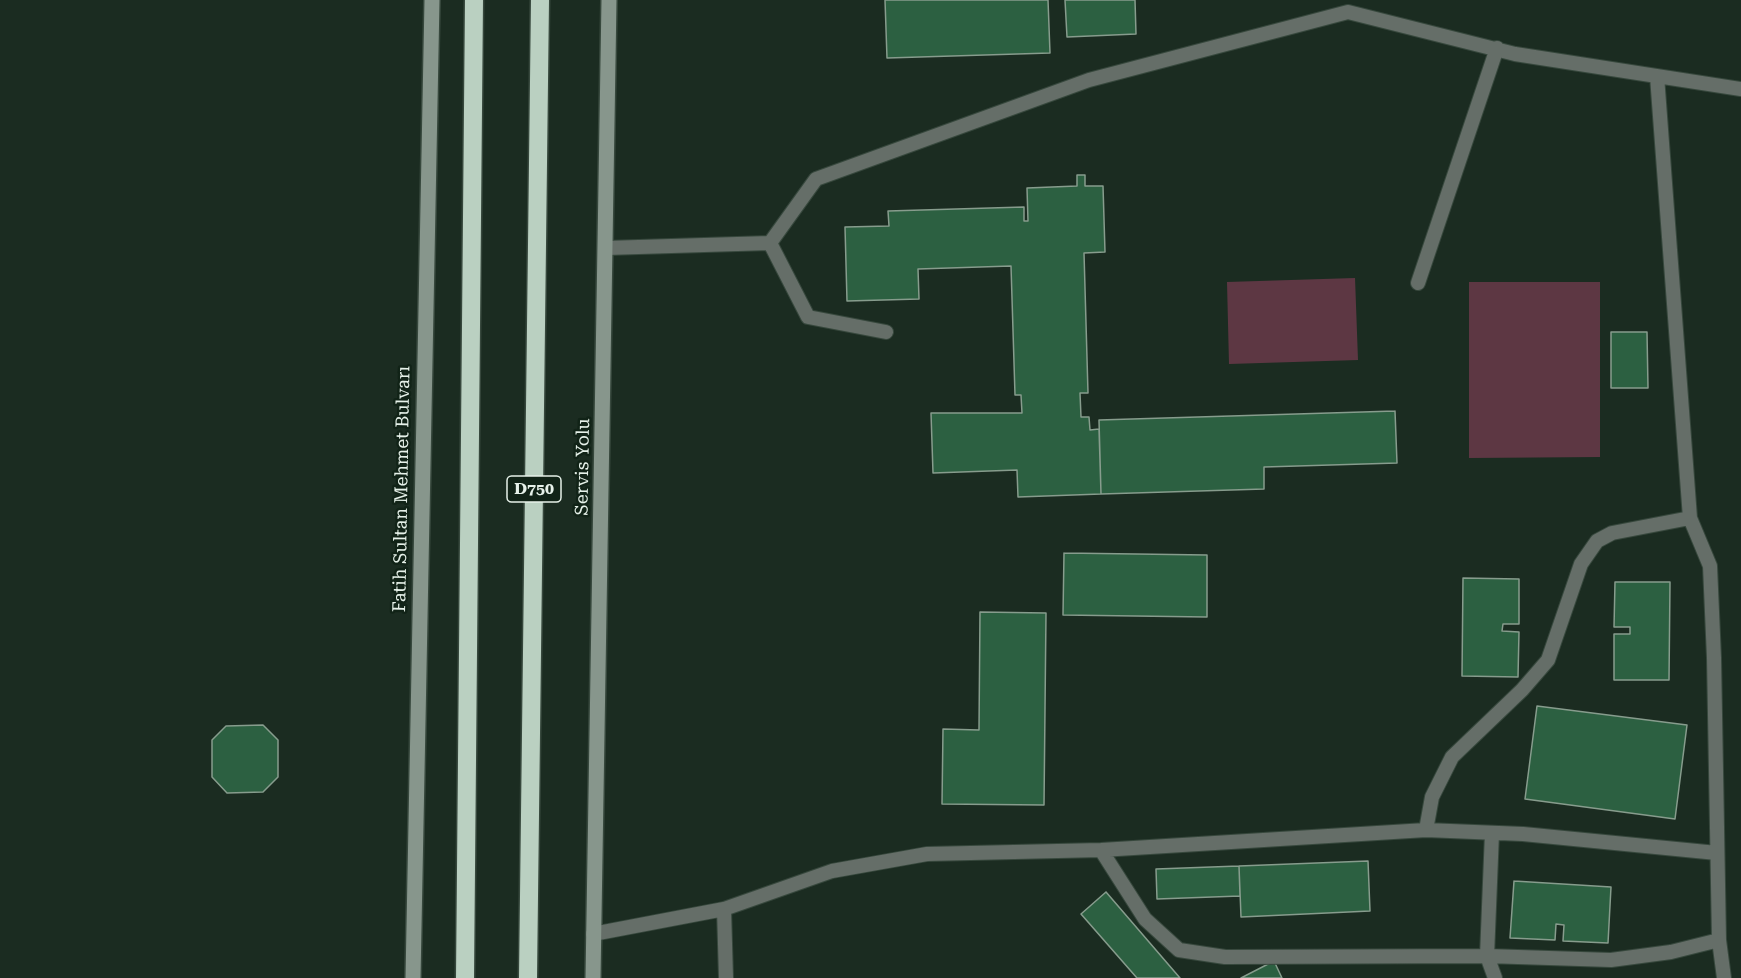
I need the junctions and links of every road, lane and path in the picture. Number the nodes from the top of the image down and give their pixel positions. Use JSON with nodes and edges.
{"nodes":[{"id":1,"x":432,"y":0,"type":"edge"},
{"id":2,"x":474,"y":0,"type":"edge"},
{"id":3,"x":540,"y":0,"type":"edge"},
{"id":4,"x":609,"y":0,"type":"edge"},
{"id":5,"x":1497,"y":48,"type":"junction"},
{"id":6,"x":1657,"y":76,"type":"junction"},
{"id":7,"x":1741,"y":89,"type":"edge"},
{"id":8,"x":770,"y":243,"type":"junction"},
{"id":9,"x":606,"y":248,"type":"junction"},
{"id":10,"x":1418,"y":283,"type":"dead end"},
{"id":11,"x":886,"y":332,"type":"dead end"},
{"id":12,"x":1690,"y":518,"type":"junction"},
{"id":13,"x":1426,"y":830,"type":"junction"},
{"id":14,"x":1492,"y":833,"type":"junction"},
{"id":15,"x":1101,"y":850,"type":"junction"},
{"id":16,"x":1717,"y":853,"type":"junction"},
{"id":17,"x":724,"y":909,"type":"junction"},
{"id":18,"x":593,"y":934,"type":"junction"},
{"id":19,"x":1719,"y":940,"type":"junction"},
{"id":20,"x":1487,"y":956,"type":"junction"},
{"id":21,"x":413,"y":978,"type":"edge"},
{"id":22,"x":465,"y":978,"type":"edge"},
{"id":23,"x":528,"y":978,"type":"edge"},
{"id":24,"x":593,"y":978,"type":"edge"},
{"id":25,"x":726,"y":978,"type":"edge"},
{"id":26,"x":1495,"y":978,"type":"edge"},
{"id":27,"x":1724,"y":978,"type":"edge"}],
"edges":[{"from":1,"to":21,"type":"street","name":"Fatih Sultan Mehmet Bulvarı"},
{"from":2,"to":22,"type":"highway"},
{"from":3,"to":23,"type":"highway","number":"D750"},
{"from":4,"to":9,"type":"street","name":"Servis Yolu"},
{"from":5,"to":6,"type":"lane"},
{"from":5,"to":8,"type":"lane"},
{"from":5,"to":10,"type":"lane"},
{"from":6,"to":7,"type":"lane"},
{"from":6,"to":12,"type":"lane"},
{"from":8,"to":9,"type":"lane"},
{"from":8,"to":11,"type":"lane"},
{"from":9,"to":18,"type":"street","name":"Servis Yolu"},
{"from":12,"to":13,"type":"lane"},
{"from":12,"to":16,"type":"lane"},
{"from":13,"to":14,"type":"lane"},
{"from":13,"to":15,"type":"lane"},
{"from":14,"to":16,"type":"lane"},
{"from":14,"to":20,"type":"lane"},
{"from":15,"to":17,"type":"lane"},
{"from":15,"to":20,"type":"lane"},
{"from":16,"to":19,"type":"lane"},
{"from":17,"to":18,"type":"lane"},
{"from":17,"to":25,"type":"lane"},
{"from":18,"to":24,"type":"street","name":"Servis Yolu"},
{"from":19,"to":20,"type":"lane"},
{"from":19,"to":27,"type":"lane"},
{"from":20,"to":26,"type":"lane"}]}
